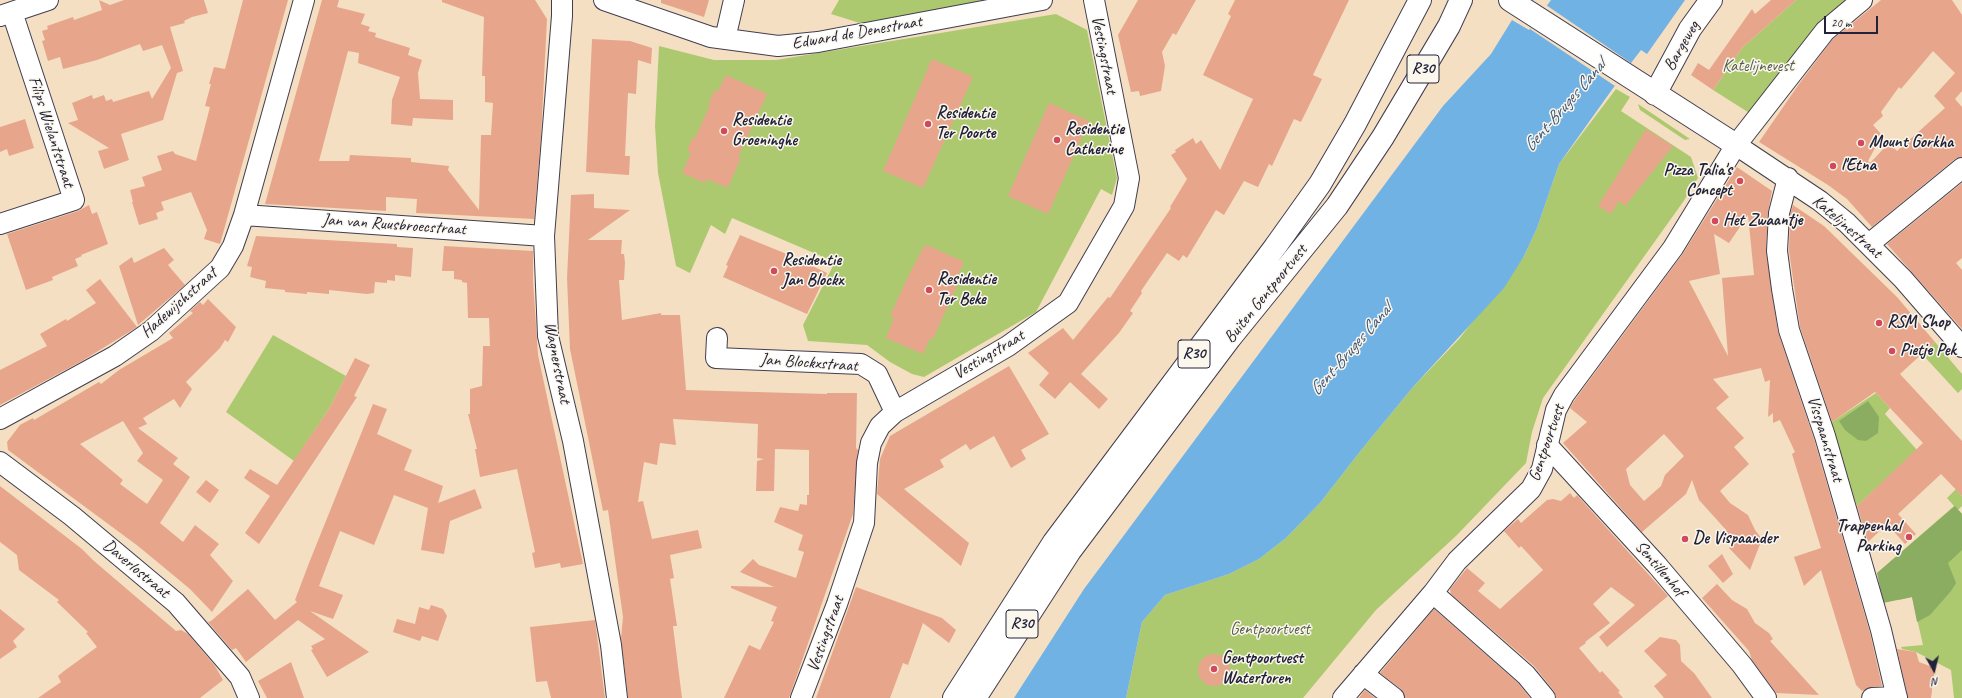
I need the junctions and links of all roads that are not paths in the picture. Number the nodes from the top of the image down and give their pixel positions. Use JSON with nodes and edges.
{"nodes":[{"id":1,"x":48,"y":0,"type":"edge"},
{"id":2,"x":304,"y":0,"type":"edge"},
{"id":3,"x":562,"y":0,"type":"edge"},
{"id":4,"x":604,"y":0,"type":"edge"},
{"id":5,"x":734,"y":0,"type":"edge"},
{"id":6,"x":1042,"y":0,"type":"edge"},
{"id":7,"x":1094,"y":0,"type":"edge"},
{"id":8,"x":1420,"y":0,"type":"edge"},
{"id":9,"x":1461,"y":0,"type":"edge"},
{"id":10,"x":1711,"y":0,"type":"edge"},
{"id":11,"x":1862,"y":0,"type":"edge"},
{"id":12,"x":1512,"y":1,"type":"edge"},
{"id":13,"x":6,"y":14,"type":"edge"},
{"id":14,"x":725,"y":39,"type":"junction"},
{"id":15,"x":1658,"y":87,"type":"junction"},
{"id":16,"x":1736,"y":145,"type":"junction"},
{"id":17,"x":1962,"y":168,"type":"edge"},
{"id":18,"x":1788,"y":178,"type":"junction"},
{"id":19,"x":244,"y":215,"type":"junction"},
{"id":20,"x":0,"y":224,"type":"edge"},
{"id":21,"x":544,"y":236,"type":"junction"},
{"id":22,"x":1869,"y":244,"type":"junction"},
{"id":23,"x":716,"y":338,"type":"dead end"},
{"id":24,"x":1962,"y":347,"type":"edge"},
{"id":25,"x":895,"y":412,"type":"junction"},
{"id":26,"x":0,"y":419,"type":"edge"},
{"id":27,"x":1548,"y":445,"type":"junction"},
{"id":28,"x":0,"y":462,"type":"edge"},
{"id":29,"x":1433,"y":593,"type":"junction"},
{"id":30,"x":1363,"y":674,"type":"junction"},
{"id":31,"x":1897,"y":697,"type":"edge"},
{"id":32,"x":250,"y":698,"type":"edge"},
{"id":33,"x":617,"y":698,"type":"edge"},
{"id":34,"x":801,"y":698,"type":"edge"},
{"id":35,"x":954,"y":698,"type":"edge"},
{"id":36,"x":975,"y":698,"type":"edge"},
{"id":37,"x":1343,"y":698,"type":"edge"},
{"id":38,"x":1394,"y":698,"type":"edge"},
{"id":39,"x":1545,"y":698,"type":"edge"},
{"id":40,"x":1766,"y":698,"type":"edge"},
{"id":41,"x":1872,"y":698,"type":"edge"}],
"edges":[{"from":1,"to":13,"type":"street"},
{"from":2,"to":19,"type":"street","name":"Hadewijchstraat"},
{"from":3,"to":21,"type":"street","name":"Wagnerstraat"},
{"from":4,"to":14,"type":"street","name":"Edward de Denestraat"},
{"from":5,"to":14,"type":"street"},
{"from":6,"to":14,"type":"street","name":"Edward de Denestraat"},
{"from":7,"to":25,"type":"street","name":"Vestingstraat"},
{"from":8,"to":35,"type":"main road","name":"Buiten Gentpoortvest","number":"R30"},
{"from":9,"to":36,"type":"main road","name":"Buiten Gentpoortvest","number":"R30"},
{"from":10,"to":15,"type":"main road","name":"Bargeweg"},
{"from":11,"to":16,"type":"street"},
{"from":12,"to":15,"type":"main road","name":"Katelijnestraat"},
{"from":13,"to":20,"type":"street","name":"Filips Wielantstraat"},
{"from":15,"to":16,"type":"main road","name":"Katelijnestraat"},
{"from":16,"to":18,"type":"street","name":"Katelijnestraat"},
{"from":16,"to":27,"type":"street","name":"Gentpoortvest"},
{"from":17,"to":22,"type":"street"},
{"from":18,"to":22,"type":"street","name":"Katelijnestraat"},
{"from":18,"to":31,"type":"street","name":"Visspaanstraat"},
{"from":19,"to":21,"type":"street","name":"Jan van Ruusbroecstraat"},
{"from":19,"to":26,"type":"street","name":"Hadewijchstraat"},
{"from":21,"to":33,"type":"street","name":"Wagnerstraat"},
{"from":22,"to":24,"type":"street","name":"Katelijnestraat"},
{"from":23,"to":25,"type":"street","name":"Jan Blockxstraat"},
{"from":25,"to":34,"type":"street","name":"Vestingstraat"},
{"from":27,"to":29,"type":"street","name":"Gentpoortvest"},
{"from":27,"to":40,"type":"street","name":"Sentillenhof"},
{"from":28,"to":32,"type":"street","name":"Daverlostraat"},
{"from":29,"to":30,"type":"street","name":"Gentpoortvest"},
{"from":29,"to":39,"type":"street"},
{"from":30,"to":37,"type":"street","name":"Gentpoortvest"},
{"from":30,"to":38,"type":"street"},
{"from":31,"to":41,"type":"street"}]}
